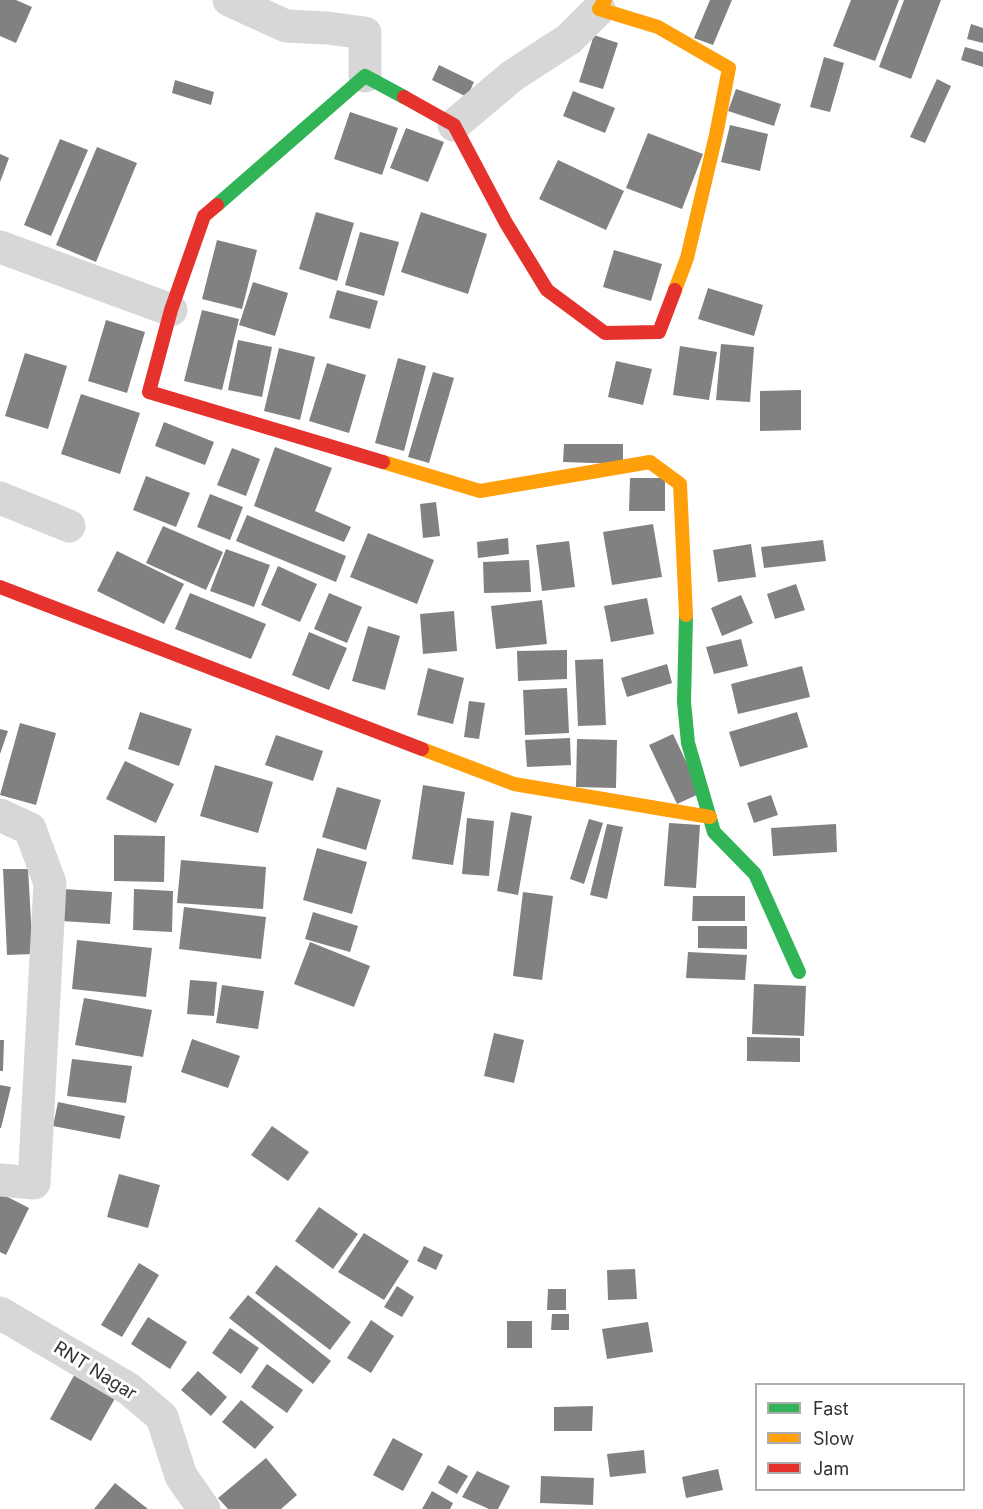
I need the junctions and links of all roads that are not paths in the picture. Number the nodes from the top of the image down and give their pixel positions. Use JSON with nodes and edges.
{"nodes":[{"id":1,"x":229,"y":0,"type":"edge"},
{"id":2,"x":602,"y":5,"type":"edge"},
{"id":3,"x":365,"y":76,"type":"junction"},
{"id":4,"x":454,"y":124,"type":"junction"},
{"id":5,"x":0,"y":248,"type":"edge"},
{"id":6,"x":171,"y":310,"type":"junction"},
{"id":7,"x":0,"y":498,"type":"edge"},
{"id":8,"x":69,"y":526,"type":"dead end"},
{"id":9,"x":0,"y":587,"type":"edge"},
{"id":10,"x":0,"y":815,"type":"edge"},
{"id":11,"x":710,"y":817,"type":"junction"},
{"id":12,"x":799,"y":972,"type":"dead end"},
{"id":13,"x":0,"y":1180,"type":"edge"},
{"id":14,"x":0,"y":1313,"type":"edge"},
{"id":15,"x":204,"y":1509,"type":"edge"}],
"edges":[{"from":1,"to":3,"type":"street"},
{"from":2,"to":4,"type":"street"},
{"from":2,"to":4,"type":"street"},
{"from":3,"to":4,"type":"street"},
{"from":3,"to":6,"type":"street"},
{"from":5,"to":6,"type":"street"},
{"from":6,"to":11,"type":"street"},
{"from":7,"to":8,"type":"street"},
{"from":9,"to":11,"type":"street"},
{"from":10,"to":13,"type":"street"},
{"from":11,"to":12,"type":"street"},
{"from":14,"to":15,"type":"street","name":"RNT Nagar"}]}
